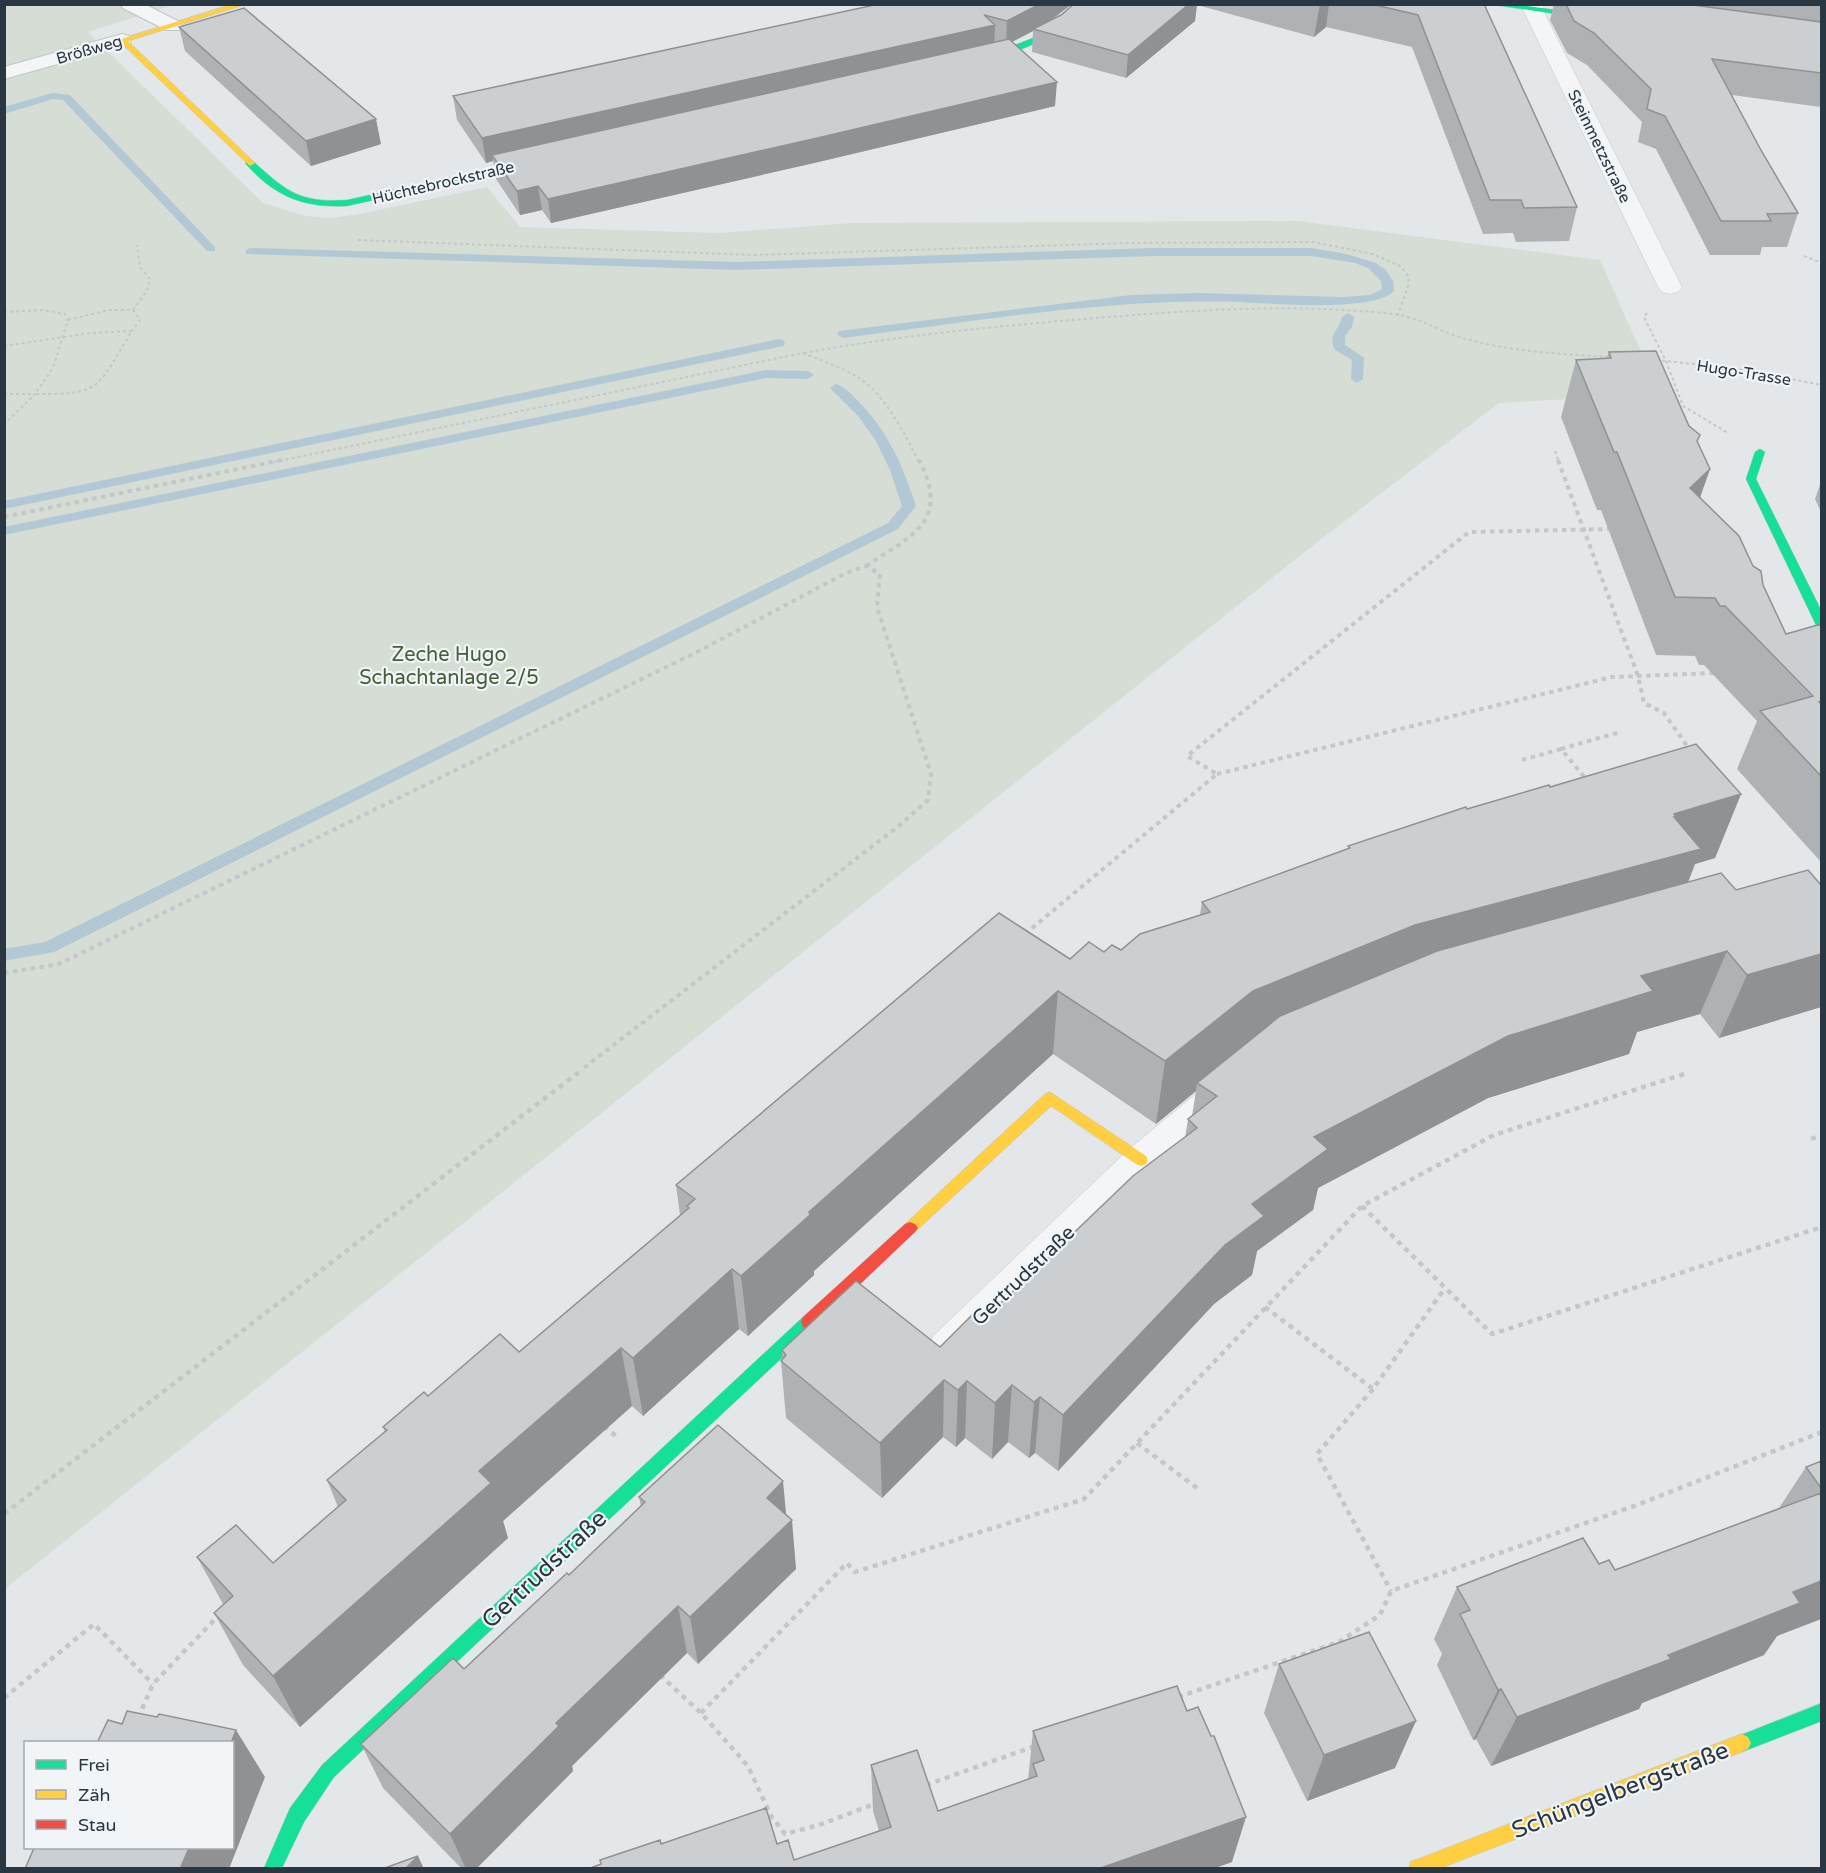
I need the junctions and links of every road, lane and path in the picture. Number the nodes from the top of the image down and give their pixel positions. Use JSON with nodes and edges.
{"nodes":[{"id":1,"x":129,"y":4,"type":"edge"},
{"id":2,"x":243,"y":4,"type":"edge"},
{"id":3,"x":1089,"y":4,"type":"edge"},
{"id":4,"x":1492,"y":4,"type":"edge"},
{"id":5,"x":1533,"y":7,"type":"edge"},
{"id":6,"x":1614,"y":20,"type":"edge"},
{"id":7,"x":173,"y":26,"type":"junction"},
{"id":8,"x":122,"y":39,"type":"junction"},
{"id":9,"x":963,"y":64,"type":"edge"},
{"id":10,"x":4,"y":73,"type":"edge"},
{"id":11,"x":548,"y":158,"type":"edge"},
{"id":12,"x":347,"y":239,"type":"dead end"},
{"id":13,"x":137,"y":245,"type":"dead end"},
{"id":14,"x":1804,"y":256,"type":"dead end"},
{"id":15,"x":1821,"y":262,"type":"edge"},
{"id":16,"x":1670,"y":287,"type":"joint"},
{"id":17,"x":133,"y":310,"type":"junction"},
{"id":18,"x":4,"y":312,"type":"edge"},
{"id":19,"x":1398,"y":315,"type":"junction"},
{"id":20,"x":68,"y":320,"type":"junction"},
{"id":21,"x":132,"y":331,"type":"junction"},
{"id":22,"x":64,"y":338,"type":"junction"},
{"id":23,"x":4,"y":346,"type":"edge"},
{"id":24,"x":802,"y":353,"type":"junction"},
{"id":25,"x":1619,"y":358,"type":"edge"},
{"id":26,"x":1654,"y":360,"type":"edge"},
{"id":27,"x":1666,"y":361,"type":"junction"},
{"id":28,"x":1821,"y":385,"type":"edge"},
{"id":29,"x":4,"y":394,"type":"edge"},
{"id":30,"x":35,"y":394,"type":"junction"},
{"id":31,"x":4,"y":425,"type":"edge"},
{"id":32,"x":1555,"y":451,"type":"dead end"},
{"id":33,"x":1760,"y":452,"type":"joint"},
{"id":34,"x":4,"y":517,"type":"edge"},
{"id":35,"x":1617,"y":529,"type":"dead end"},
{"id":36,"x":1586,"y":530,"type":"junction"},
{"id":37,"x":866,"y":566,"type":"junction"},
{"id":38,"x":1821,"y":625,"type":"edge"},
{"id":39,"x":1717,"y":673,"type":"dead end"},
{"id":40,"x":1638,"y":676,"type":"junction"},
{"id":41,"x":1620,"y":732,"type":"dead end"},
{"id":42,"x":1561,"y":749,"type":"junction"},
{"id":43,"x":1694,"y":756,"type":"edge"},
{"id":44,"x":1521,"y":760,"type":"dead end"},
{"id":45,"x":1217,"y":774,"type":"junction"},
{"id":46,"x":1590,"y":784,"type":"edge"},
{"id":47,"x":1018,"y":940,"type":"edge"},
{"id":48,"x":4,"y":973,"type":"edge"},
{"id":49,"x":1245,"y":1073,"type":"edge"},
{"id":50,"x":1684,"y":1074,"type":"dead end"},
{"id":51,"x":1821,"y":1135,"type":"edge"},
{"id":52,"x":1811,"y":1139,"type":"dead end"},
{"id":53,"x":1141,"y":1160,"type":"junction"},
{"id":54,"x":1362,"y":1206,"type":"junction"},
{"id":55,"x":1821,"y":1227,"type":"edge"},
{"id":56,"x":1445,"y":1288,"type":"junction"},
{"id":57,"x":843,"y":1290,"type":"junction"},
{"id":58,"x":1265,"y":1307,"type":"junction"},
{"id":59,"x":871,"y":1311,"type":"edge"},
{"id":60,"x":918,"y":1345,"type":"edge"},
{"id":61,"x":1373,"y":1389,"type":"junction"},
{"id":62,"x":598,"y":1420,"type":"edge"},
{"id":63,"x":1821,"y":1432,"type":"edge"},
{"id":64,"x":623,"y":1442,"type":"dead end"},
{"id":65,"x":1137,"y":1443,"type":"junction"},
{"id":66,"x":1197,"y":1488,"type":"dead end"},
{"id":67,"x":4,"y":1514,"type":"edge"},
{"id":68,"x":1391,"y":1591,"type":"junction"},
{"id":69,"x":226,"y":1609,"type":"edge"},
{"id":70,"x":659,"y":1674,"type":"edge"},
{"id":71,"x":153,"y":1684,"type":"junction"},
{"id":72,"x":4,"y":1698,"type":"edge"},
{"id":73,"x":1172,"y":1699,"type":"edge"},
{"id":74,"x":1821,"y":1712,"type":"edge"},
{"id":75,"x":701,"y":1713,"type":"junction"},
{"id":76,"x":135,"y":1723,"type":"edge"},
{"id":77,"x":1038,"y":1744,"type":"edge"},
{"id":78,"x":917,"y":1788,"type":"edge"},
{"id":79,"x":884,"y":1800,"type":"edge"},
{"id":80,"x":273,"y":1869,"type":"edge"},
{"id":81,"x":1418,"y":1869,"type":"edge"}],
"edges":[{"from":1,"to":7,"type":"lane","name":"Brößweg"},
{"from":2,"to":7,"type":"street","name":"Brößweg"},
{"from":3,"to":9,"type":"street"},
{"from":4,"to":5,"type":"street"},
{"from":5,"to":6,"type":"street"},
{"from":5,"to":16,"type":"street","name":"Steinmetzstraße"},
{"from":7,"to":8,"type":"street","name":"Brößweg"},
{"from":8,"to":10,"type":"lane","name":"Brößweg"},
{"from":8,"to":11,"type":"street","name":"Hüchtebrockstraße"},
{"from":12,"to":19,"type":"path"},
{"from":13,"to":17,"type":"path"},
{"from":14,"to":15,"type":"path"},
{"from":16,"to":27,"type":"path"},
{"from":17,"to":20,"type":"path"},
{"from":17,"to":21,"type":"path"},
{"from":18,"to":20,"type":"path"},
{"from":19,"to":24,"type":"path"},
{"from":19,"to":25,"type":"path"},
{"from":20,"to":22,"type":"path"},
{"from":21,"to":22,"type":"path"},
{"from":21,"to":30,"type":"path"},
{"from":22,"to":23,"type":"path"},
{"from":22,"to":30,"type":"path"},
{"from":24,"to":34,"type":"path"},
{"from":24,"to":37,"type":"path"},
{"from":26,"to":27,"type":"path","name":"Hugo-Trasse"},
{"from":27,"to":28,"type":"path","name":"Hugo-Trasse"},
{"from":27,"to":33,"type":"path"},
{"from":29,"to":30,"type":"path"},
{"from":30,"to":31,"type":"path"},
{"from":32,"to":36,"type":"path"},
{"from":33,"to":38,"type":"street"},
{"from":35,"to":36,"type":"path"},
{"from":36,"to":40,"type":"path"},
{"from":36,"to":45,"type":"path"},
{"from":37,"to":48,"type":"path"},
{"from":37,"to":67,"type":"path"},
{"from":39,"to":40,"type":"path"},
{"from":40,"to":43,"type":"path"},
{"from":40,"to":45,"type":"path"},
{"from":41,"to":42,"type":"path"},
{"from":42,"to":44,"type":"path"},
{"from":42,"to":46,"type":"path"},
{"from":45,"to":47,"type":"path"},
{"from":49,"to":53,"type":"street","name":"Gertrudstraße"},
{"from":50,"to":54,"type":"path"},
{"from":51,"to":52,"type":"path"},
{"from":53,"to":57,"type":"street","name":"Gertrudstraße"},
{"from":53,"to":60,"type":"street","name":"Gertrudstraße"},
{"from":54,"to":56,"type":"path"},
{"from":54,"to":58,"type":"path"},
{"from":55,"to":56,"type":"path"},
{"from":56,"to":61,"type":"path"},
{"from":57,"to":59,"type":"street"},
{"from":57,"to":80,"type":"street","name":"Gertrudstraße"},
{"from":58,"to":61,"type":"path"},
{"from":58,"to":65,"type":"path"},
{"from":61,"to":68,"type":"path"},
{"from":62,"to":64,"type":"path"},
{"from":63,"to":68,"type":"path"},
{"from":65,"to":66,"type":"path"},
{"from":65,"to":75,"type":"path"},
{"from":68,"to":73,"type":"path"},
{"from":69,"to":71,"type":"path"},
{"from":70,"to":75,"type":"path"},
{"from":71,"to":72,"type":"path"},
{"from":71,"to":76,"type":"path"},
{"from":74,"to":81,"type":"street","name":"Schüngelbergstraße"},
{"from":75,"to":79,"type":"path"},
{"from":77,"to":78,"type":"path"}]}
